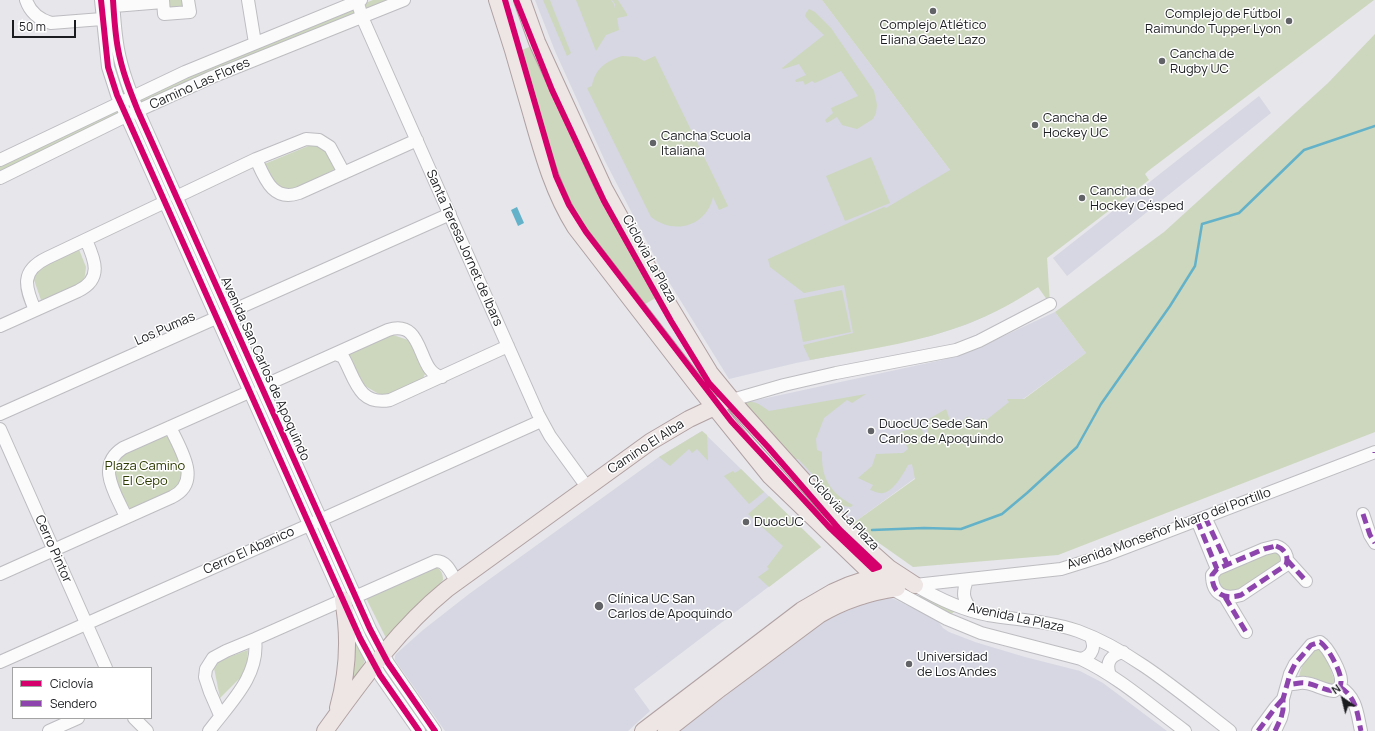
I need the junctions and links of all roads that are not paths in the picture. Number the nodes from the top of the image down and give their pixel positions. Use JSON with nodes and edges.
{"nodes":[{"id":1,"x":26,"y":0,"type":"edge"},
{"id":2,"x":101,"y":0,"type":"edge"},
{"id":3,"x":188,"y":0,"type":"edge"},
{"id":4,"x":248,"y":0,"type":"edge"},
{"id":5,"x":404,"y":0,"type":"edge"},
{"id":6,"x":497,"y":0,"type":"edge"},
{"id":7,"x":522,"y":0,"type":"edge"},
{"id":8,"x":163,"y":1,"type":"edge"},
{"id":9,"x":358,"y":1,"type":"edge"},
{"id":10,"x":113,"y":3,"type":"edge"},
{"id":11,"x":362,"y":17,"type":"junction"},
{"id":12,"x":102,"y":19,"type":"junction"},
{"id":13,"x":255,"y":42,"type":"junction"},
{"id":14,"x":537,"y":42,"type":"junction"},
{"id":15,"x":513,"y":51,"type":"junction"},
{"id":16,"x":132,"y":96,"type":"junction"},
{"id":17,"x":120,"y":102,"type":"junction"},
{"id":18,"x":138,"y":111,"type":"junction"},
{"id":19,"x":126,"y":116,"type":"junction"},
{"id":20,"x":417,"y":140,"type":"junction"},
{"id":21,"x":256,"y":159,"type":"junction"},
{"id":22,"x":0,"y":160,"type":"edge"},
{"id":23,"x":344,"y":173,"type":"junction"},
{"id":24,"x":0,"y":178,"type":"edge"},
{"id":25,"x":176,"y":196,"type":"junction"},
{"id":26,"x":165,"y":202,"type":"junction"},
{"id":27,"x":450,"y":214,"type":"junction"},
{"id":28,"x":86,"y":240,"type":"junction"},
{"id":29,"x":667,"y":302,"type":"junction"},
{"id":30,"x":1050,"y":304,"type":"dead end"},
{"id":31,"x":35,"y":310,"type":"junction"},
{"id":32,"x":228,"y":313,"type":"junction"},
{"id":33,"x":644,"y":317,"type":"junction"},
{"id":34,"x":216,"y":318,"type":"junction"},
{"id":35,"x":0,"y":326,"type":"edge"},
{"id":36,"x":508,"y":346,"type":"junction"},
{"id":37,"x":335,"y":354,"type":"junction"},
{"id":38,"x":442,"y":377,"type":"junction"},
{"id":39,"x":261,"y":387,"type":"junction"},
{"id":40,"x":249,"y":392,"type":"junction"},
{"id":41,"x":732,"y":400,"type":"junction"},
{"id":42,"x":713,"y":407,"type":"junction"},
{"id":43,"x":0,"y":414,"type":"edge"},
{"id":44,"x":541,"y":421,"type":"junction"},
{"id":45,"x":170,"y":427,"type":"junction"},
{"id":46,"x":0,"y":429,"type":"edge"},
{"id":47,"x":1375,"y":452,"type":"edge"},
{"id":48,"x":587,"y":487,"type":"junction"},
{"id":49,"x":1363,"y":514,"type":"dead end"},
{"id":50,"x":126,"y":517,"type":"junction"},
{"id":51,"x":1201,"y":519,"type":"junction"},
{"id":52,"x":321,"y":520,"type":"junction"},
{"id":53,"x":309,"y":525,"type":"junction"},
{"id":54,"x":1375,"y":543,"type":"edge"},
{"id":55,"x":54,"y":550,"type":"junction"},
{"id":56,"x":1287,"y":560,"type":"junction"},
{"id":57,"x":1222,"y":567,"type":"junction"},
{"id":58,"x":896,"y":573,"type":"junction"},
{"id":59,"x":0,"y":574,"type":"edge"},
{"id":60,"x":876,"y":578,"type":"junction"},
{"id":61,"x":967,"y":580,"type":"junction"},
{"id":62,"x":1306,"y":581,"type":"dead end"},
{"id":63,"x":456,"y":582,"type":"junction"},
{"id":64,"x":915,"y":585,"type":"junction"},
{"id":65,"x":892,"y":589,"type":"junction"},
{"id":66,"x":1225,"y":597,"type":"junction"},
{"id":67,"x":349,"y":599,"type":"junction"},
{"id":68,"x":960,"y":606,"type":"junction"},
{"id":69,"x":972,"y":611,"type":"junction"},
{"id":70,"x":947,"y":619,"type":"junction"},
{"id":71,"x":86,"y":623,"type":"junction"},
{"id":72,"x":1246,"y":632,"type":"dead end"},
{"id":73,"x":1090,"y":636,"type":"junction"},
{"id":74,"x":256,"y":639,"type":"junction"},
{"id":75,"x":1123,"y":652,"type":"junction"},
{"id":76,"x":378,"y":659,"type":"junction"},
{"id":77,"x":1081,"y":659,"type":"junction"},
{"id":78,"x":0,"y":662,"type":"edge"},
{"id":79,"x":106,"y":667,"type":"edge"},
{"id":80,"x":1110,"y":675,"type":"junction"},
{"id":81,"x":1288,"y":684,"type":"junction"},
{"id":82,"x":1340,"y":687,"type":"junction"},
{"id":83,"x":1283,"y":699,"type":"junction"},
{"id":84,"x":220,"y":715,"type":"junction"},
{"id":85,"x":336,"y":715,"type":"junction"},
{"id":86,"x":76,"y":719,"type":"edge"},
{"id":87,"x":135,"y":719,"type":"edge"},
{"id":88,"x":49,"y":731,"type":"edge"},
{"id":89,"x":147,"y":731,"type":"edge"},
{"id":90,"x":208,"y":731,"type":"edge"},
{"id":91,"x":325,"y":731,"type":"edge"},
{"id":92,"x":419,"y":731,"type":"edge"},
{"id":93,"x":435,"y":731,"type":"edge"},
{"id":94,"x":644,"y":731,"type":"edge"},
{"id":95,"x":666,"y":731,"type":"edge"},
{"id":96,"x":1185,"y":731,"type":"edge"},
{"id":97,"x":1230,"y":731,"type":"edge"},
{"id":98,"x":1258,"y":731,"type":"edge"},
{"id":99,"x":1275,"y":731,"type":"edge"},
{"id":100,"x":1361,"y":731,"type":"edge"}],
"edges":[{"from":1,"to":12,"type":"street"},
{"from":2,"to":12,"type":"street","name":"Avenida San Carlos de Apoquindo"},
{"from":3,"to":8,"type":"street"},
{"from":4,"to":13,"type":"street"},
{"from":5,"to":11,"type":"street","name":"Camino Las Flores"},
{"from":6,"to":15,"type":"main road","name":"Avenida La Plaza"},
{"from":7,"to":14,"type":"main road","name":"Avenida La Plaza"},
{"from":8,"to":10,"type":"street"},
{"from":9,"to":11,"type":"street","name":"Santa Teresa Jornet de Ibars"},
{"from":9,"to":13,"type":"street","name":"Camino Las Flores"},
{"from":10,"to":16,"type":"street","name":"Avenida San Carlos de Apoquindo"},
{"from":11,"to":18,"type":"street","name":"Camino Las Flores"},
{"from":11,"to":20,"type":"street","name":"Santa Teresa Jornet de Ibars"},
{"from":12,"to":17,"type":"street","name":"Avenida San Carlos de Apoquindo"},
{"from":13,"to":16,"type":"street","name":"Camino Las Flores"},
{"from":14,"to":15,"type":"main road"},
{"from":14,"to":29,"type":"main road","name":"Avenida La Plaza"},
{"from":15,"to":33,"type":"main road","name":"Avenida La Plaza"},
{"from":16,"to":17,"type":"street","name":"Camino Las Flores"},
{"from":16,"to":18,"type":"street","name":"Avenida San Carlos de Apoquindo"},
{"from":17,"to":19,"type":"street","name":"Avenida San Carlos de Apoquindo"},
{"from":17,"to":22,"type":"street","name":"Camino Las Flores"},
{"from":18,"to":19,"type":"street","name":"Camino Las Flores"},
{"from":18,"to":25,"type":"street","name":"Avenida San Carlos de Apoquindo"},
{"from":19,"to":24,"type":"street","name":"Camino Las Flores"},
{"from":19,"to":26,"type":"street","name":"Avenida San Carlos de Apoquindo"},
{"from":20,"to":23,"type":"street"},
{"from":20,"to":27,"type":"street","name":"Santa Teresa Jornet de Ibars"},
{"from":21,"to":23,"type":"street"},
{"from":21,"to":23,"type":"street"},
{"from":21,"to":25,"type":"street"},
{"from":25,"to":32,"type":"street","name":"Avenida San Carlos de Apoquindo"},
{"from":26,"to":28,"type":"street"},
{"from":26,"to":34,"type":"street","name":"Avenida San Carlos de Apoquindo"},
{"from":27,"to":32,"type":"street","name":"Los Pumas"},
{"from":27,"to":36,"type":"street","name":"Santa Teresa Jornet de Ibars"},
{"from":28,"to":31,"type":"street"},
{"from":28,"to":31,"type":"street"},
{"from":29,"to":33,"type":"main road"},
{"from":29,"to":41,"type":"main road","name":"Avenida La Plaza"},
{"from":30,"to":41,"type":"street","name":"Camino El Alba"},
{"from":31,"to":35,"type":"street"},
{"from":32,"to":34,"type":"street","name":"Los Pumas"},
{"from":32,"to":39,"type":"street","name":"Avenida San Carlos de Apoquindo"},
{"from":33,"to":42,"type":"main road","name":"Avenida La Plaza"},
{"from":34,"to":40,"type":"street","name":"Avenida San Carlos de Apoquindo"},
{"from":34,"to":43,"type":"street","name":"Los Pumas"},
{"from":36,"to":38,"type":"street"},
{"from":36,"to":44,"type":"street","name":"Santa Teresa Jornet de Ibars"},
{"from":37,"to":38,"type":"street"},
{"from":37,"to":38,"type":"street"},
{"from":37,"to":39,"type":"street"},
{"from":39,"to":52,"type":"street","name":"Avenida San Carlos de Apoquindo"},
{"from":40,"to":45,"type":"street"},
{"from":40,"to":53,"type":"street","name":"Avenida San Carlos de Apoquindo"},
{"from":41,"to":42,"type":"main road","name":"Camino El Alba"},
{"from":41,"to":58,"type":"main road","name":"Avenida La Plaza"},
{"from":42,"to":48,"type":"main road","name":"Camino El Alba"},
{"from":42,"to":60,"type":"main road","name":"Avenida La Plaza"},
{"from":44,"to":48,"type":"street","name":"Santa Teresa Jornet de Ibars"},
{"from":44,"to":52,"type":"street","name":"Cerro El Abanico"},
{"from":45,"to":50,"type":"street"},
{"from":45,"to":50,"type":"street"},
{"from":46,"to":55,"type":"street","name":"Cerro Pintor"},
{"from":47,"to":51,"type":"street","name":"Avenida Monseñor Álvaro del Portillo"},
{"from":48,"to":63,"type":"main road","name":"Camino El Alba"},
{"from":49,"to":54,"type":"street"},
{"from":50,"to":55,"type":"street"},
{"from":51,"to":57,"type":"street"},
{"from":51,"to":61,"type":"street","name":"Avenida Monseñor Álvaro del Portillo"},
{"from":52,"to":53,"type":"street","name":"Cerro El Abanico"},
{"from":52,"to":67,"type":"street","name":"Avenida San Carlos de Apoquindo"},
{"from":53,"to":67,"type":"street","name":"Avenida San Carlos de Apoquindo"},
{"from":53,"to":71,"type":"street","name":"Cerro El Abanico"},
{"from":55,"to":59,"type":"street"},
{"from":55,"to":71,"type":"street","name":"Cerro Pintor"},
{"from":56,"to":57,"type":"street"},
{"from":56,"to":62,"type":"street"},
{"from":56,"to":66,"type":"street"},
{"from":57,"to":66,"type":"street"},
{"from":58,"to":60,"type":"main road"},
{"from":58,"to":64,"type":"main road","name":"Avenida La Plaza"},
{"from":60,"to":65,"type":"main road","name":"Avenida La Plaza"},
{"from":60,"to":94,"type":"main road"},
{"from":61,"to":64,"type":"street","name":"Avenida Monseñor Álvaro del Portillo"},
{"from":61,"to":69,"type":"street"},
{"from":63,"to":67,"type":"street"},
{"from":63,"to":76,"type":"main road","name":"Camino El Alba"},
{"from":64,"to":65,"type":"main road","name":"Avenida Monseñor Álvaro del Portillo"},
{"from":64,"to":68,"type":"street","name":"Avenida La Plaza"},
{"from":65,"to":70,"type":"street","name":"Avenida La Plaza"},
{"from":65,"to":95,"type":"main road","name":"Avenida Monseñor Álvaro del Portillo"},
{"from":66,"to":72,"type":"street"},
{"from":67,"to":74,"type":"street"},
{"from":67,"to":76,"type":"street","name":"Avenida San Carlos de Apoquindo"},
{"from":67,"to":85,"type":"main road"},
{"from":68,"to":69,"type":"street","name":"Avenida La Plaza"},
{"from":68,"to":70,"type":"street"},
{"from":69,"to":73,"type":"street","name":"Avenida La Plaza"},
{"from":70,"to":77,"type":"street","name":"Avenida La Plaza"},
{"from":71,"to":78,"type":"street","name":"Cerro El Abanico"},
{"from":71,"to":79,"type":"street","name":"Cerro Pintor"},
{"from":73,"to":75,"type":"street","name":"Avenida La Plaza"},
{"from":73,"to":77,"type":"street"},
{"from":74,"to":84,"type":"street"},
{"from":74,"to":84,"type":"street"},
{"from":75,"to":80,"type":"street"},
{"from":75,"to":97,"type":"street","name":"Avenida La Plaza"},
{"from":76,"to":85,"type":"main road","name":"Camino El Alba"},
{"from":76,"to":92,"type":"street","name":"Avenida San Carlos de Apoquindo"},
{"from":76,"to":93,"type":"street","name":"Avenida San Carlos de Apoquindo"},
{"from":77,"to":80,"type":"street","name":"Avenida La Plaza"},
{"from":80,"to":96,"type":"street","name":"Avenida La Plaza"},
{"from":81,"to":82,"type":"street"},
{"from":81,"to":82,"type":"street"},
{"from":81,"to":83,"type":"street"},
{"from":82,"to":100,"type":"street"},
{"from":83,"to":98,"type":"street"},
{"from":83,"to":99,"type":"street"},
{"from":84,"to":90,"type":"street"},
{"from":85,"to":91,"type":"main road","name":"Camino El Alba"},
{"from":86,"to":88,"type":"street"},
{"from":87,"to":89,"type":"street"}]}
